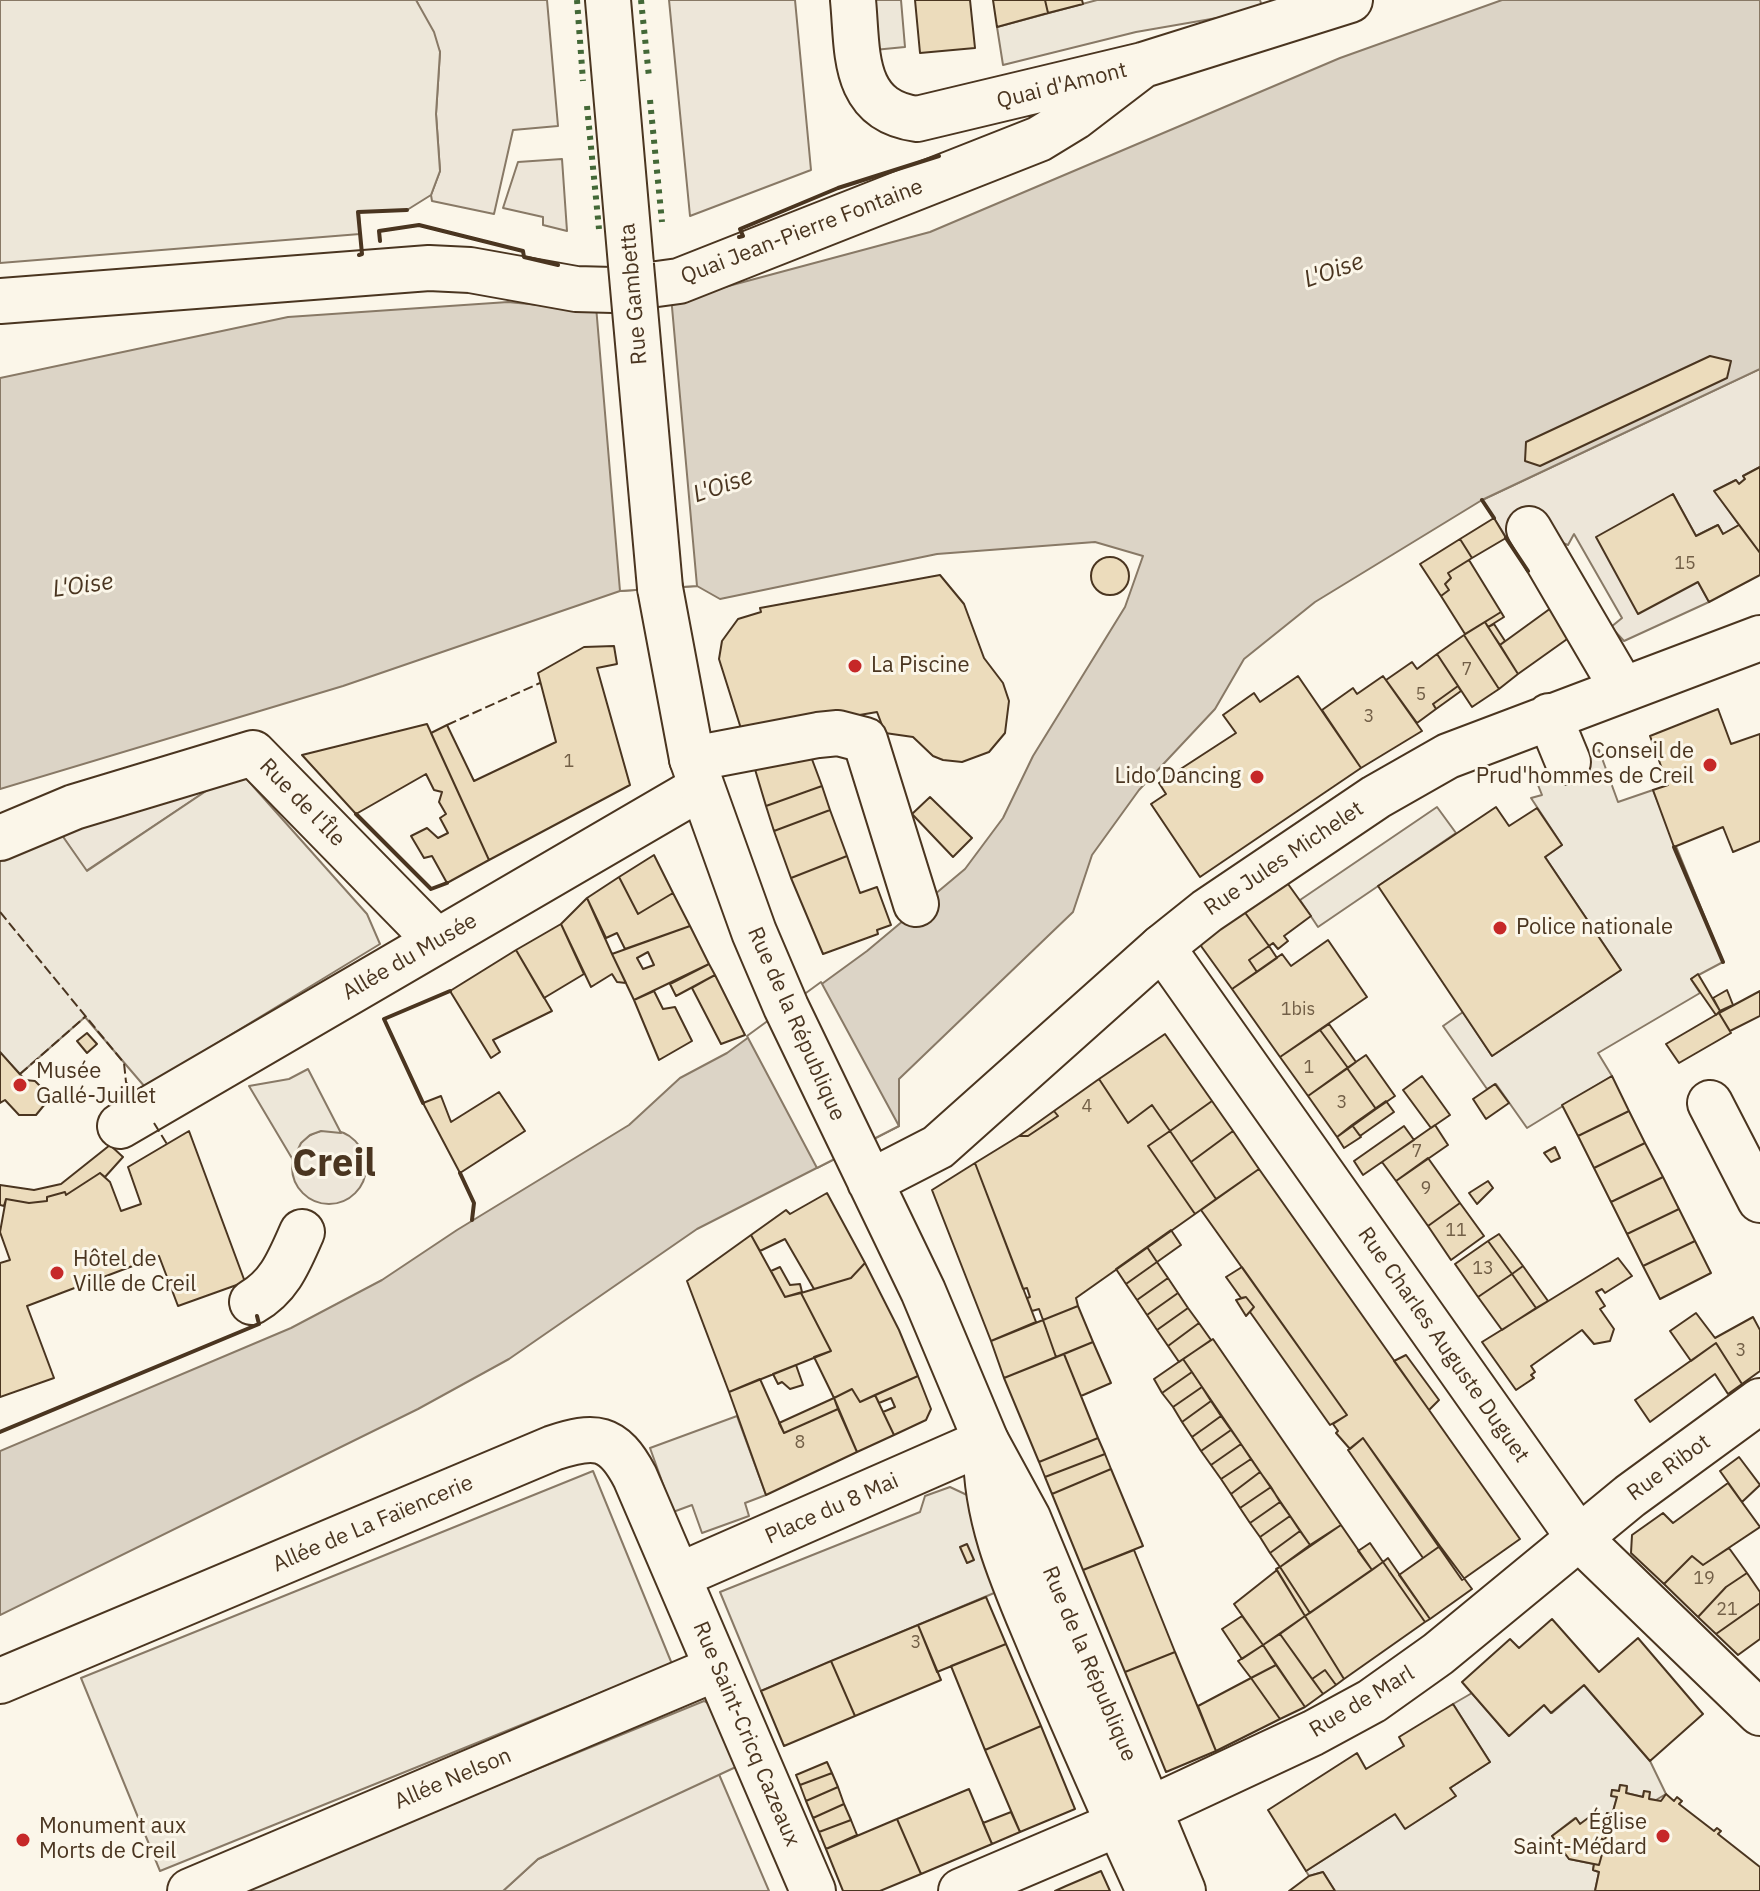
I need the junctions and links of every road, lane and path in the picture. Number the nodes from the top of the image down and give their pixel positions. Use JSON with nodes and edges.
{"nodes":[{"id":1,"x":608,"y":0,"type":"edge"},
{"id":2,"x":853,"y":0,"type":"edge"},
{"id":3,"x":1350,"y":0,"type":"edge"},
{"id":4,"x":1143,"y":65,"type":"junction"},
{"id":5,"x":0,"y":301,"type":"edge"},
{"id":6,"x":1529,"y":529,"type":"dead end"},
{"id":7,"x":660,"y":588,"type":"joint"},
{"id":8,"x":1760,"y":638,"type":"edge"},
{"id":9,"x":1622,"y":688,"type":"junction"},
{"id":10,"x":1549,"y":716,"type":"junction"},
{"id":11,"x":1568,"y":762,"type":"dead end"},
{"id":12,"x":696,"y":774,"type":"junction"},
{"id":13,"x":0,"y":838,"type":"edge"},
{"id":14,"x":916,"y":904,"type":"dead end"},
{"id":15,"x":437,"y":941,"type":"junction"},
{"id":16,"x":1162,"y":947,"type":"junction"},
{"id":17,"x":1710,"y":1103,"type":"dead end"},
{"id":18,"x":120,"y":1126,"type":"dead end"},
{"id":19,"x":862,"y":1166,"type":"junction"},
{"id":20,"x":1760,"y":1200,"type":"edge"},
{"id":21,"x":302,"y":1232,"type":"dead end"},
{"id":22,"x":252,"y":1302,"type":"dead end"},
{"id":23,"x":1760,"y":1401,"type":"edge"},
{"id":24,"x":986,"y":1441,"type":"junction"},
{"id":25,"x":1579,"y":1538,"type":"junction"},
{"id":26,"x":678,"y":1576,"type":"junction"},
{"id":27,"x":717,"y":1668,"type":"junction"},
{"id":28,"x":0,"y":1681,"type":"edge"},
{"id":29,"x":1760,"y":1713,"type":"edge"},
{"id":30,"x":1134,"y":1817,"type":"junction"},
{"id":31,"x":190,"y":1891,"type":"edge"},
{"id":32,"x":813,"y":1891,"type":"edge"},
{"id":33,"x":961,"y":1891,"type":"edge"},
{"id":34,"x":1149,"y":1891,"type":"edge"},
{"id":35,"x":1183,"y":1891,"type":"edge"}],
"edges":[{"from":1,"to":7,"type":"street","name":"Rue Gambetta","bridge":true},
{"from":2,"to":4,"type":"street","name":"Quai d'Amont"},
{"from":3,"to":4,"type":"street","name":"Quai d'Amont"},
{"from":4,"to":5,"type":"street","name":"Quai Jean-Pierre Fontaine"},
{"from":6,"to":9,"type":"street"},
{"from":7,"to":12,"type":"street","name":"Rue de la République"},
{"from":8,"to":9,"type":"street","name":"Rue Jules Michelet"},
{"from":9,"to":10,"type":"street","name":"Rue Jules Michelet"},
{"from":10,"to":11,"type":"street"},
{"from":10,"to":16,"type":"street","name":"Rue Jules Michelet"},
{"from":12,"to":14,"type":"street","name":"Allée du Musée"},
{"from":12,"to":15,"type":"street","name":"Allée du Musée"},
{"from":12,"to":19,"type":"street","name":"Rue de la République"},
{"from":13,"to":15,"type":"street","name":"Rue de l'Île"},
{"from":15,"to":18,"type":"street","name":"Allée du Musée"},
{"from":16,"to":19,"type":"street","name":"Rue Jules Michelet"},
{"from":16,"to":25,"type":"street","name":"Rue Charles Auguste Duguet"},
{"from":17,"to":20,"type":"street"},
{"from":19,"to":24,"type":"street","name":"Rue de la République"},
{"from":21,"to":22,"type":"street"},
{"from":23,"to":25,"type":"street","name":"Rue Ribot"},
{"from":24,"to":26,"type":"street","name":"Place du 8 Mai"},
{"from":24,"to":30,"type":"street","name":"Rue de la République"},
{"from":25,"to":29,"type":"street","name":"Rue Charles Auguste Duguet"},
{"from":25,"to":30,"type":"street","name":"Rue de Marl"},
{"from":26,"to":27,"type":"street","name":"Rue Saint-Cricq Cazeaux"},
{"from":26,"to":28,"type":"street","name":"Allée de La Faïencerie"},
{"from":27,"to":31,"type":"street","name":"Allée Nelson"},
{"from":27,"to":32,"type":"street","name":"Rue Saint-Cricq Cazeaux"},
{"from":30,"to":33,"type":"street"},
{"from":30,"to":34,"type":"street","name":"Rue de la République"},
{"from":30,"to":35,"type":"street","name":"Rue de la République"}]}
